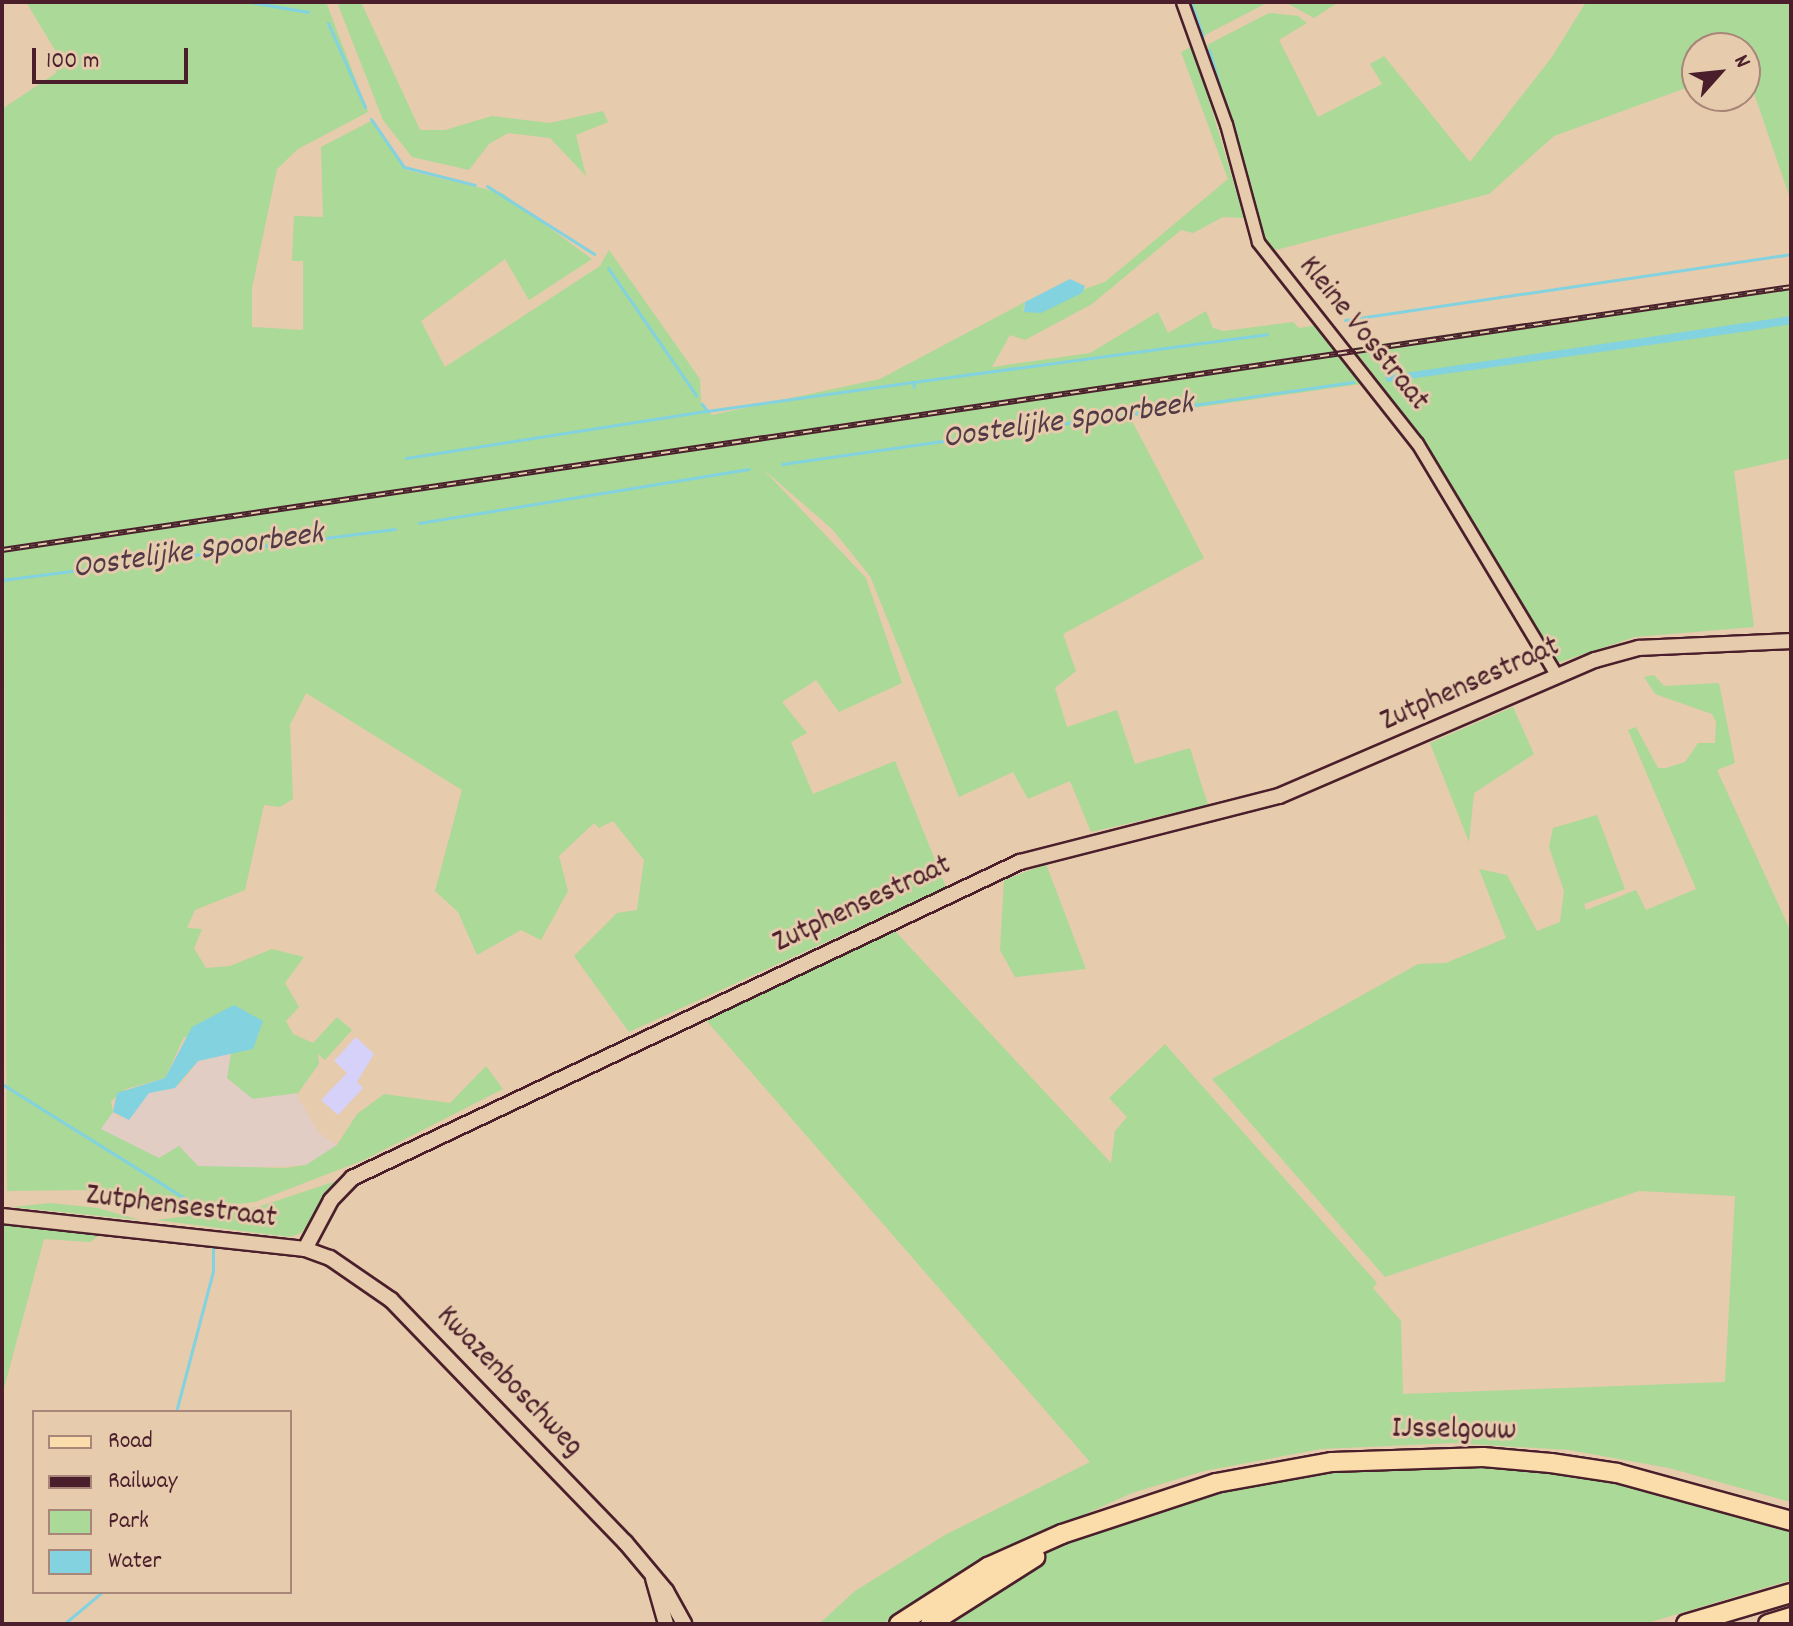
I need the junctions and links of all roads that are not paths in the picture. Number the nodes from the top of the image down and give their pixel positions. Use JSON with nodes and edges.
{"nodes":[{"id":1,"x":1182,"y":2,"type":"edge"},
{"id":2,"x":1791,"y":641,"type":"edge"},
{"id":3,"x":1557,"y":676,"type":"junction"},
{"id":4,"x":2,"y":1216,"type":"edge"},
{"id":5,"x":305,"y":1249,"type":"junction"},
{"id":6,"x":1115,"y":1514,"type":"junction"},
{"id":7,"x":1791,"y":1521,"type":"edge"},
{"id":8,"x":653,"y":1578,"type":"junction"},
{"id":9,"x":1791,"y":1593,"type":"edge"},
{"id":10,"x":1791,"y":1617,"type":"edge"},
{"id":11,"x":666,"y":1624,"type":"edge"},
{"id":12,"x":684,"y":1624,"type":"edge"},
{"id":13,"x":899,"y":1624,"type":"edge"},
{"id":14,"x":930,"y":1624,"type":"edge"},
{"id":15,"x":1686,"y":1624,"type":"edge"},
{"id":16,"x":1768,"y":1624,"type":"edge"}],
"edges":[{"from":1,"to":3,"type":"street","name":"Kleine Vosstraat"},
{"from":2,"to":3,"type":"street","name":"Zutphensestraat"},
{"from":3,"to":5,"type":"street","name":"Zutphensestraat"},
{"from":4,"to":5,"type":"street","name":"Zutphensestraat"},
{"from":5,"to":8,"type":"street","name":"Kwazenboschweg"},
{"from":6,"to":7,"type":"main road","name":"IJsselgouw"},
{"from":6,"to":13,"type":"main road","name":"IJsselgouw"},
{"from":6,"to":14,"type":"main road","name":"IJsselgouw"},
{"from":8,"to":11,"type":"street","name":"Kwazenboschweg"},
{"from":8,"to":12,"type":"street","name":"Kwazenboschweg"},
{"from":9,"to":15,"type":"main road"},
{"from":10,"to":16,"type":"main road"}]}
